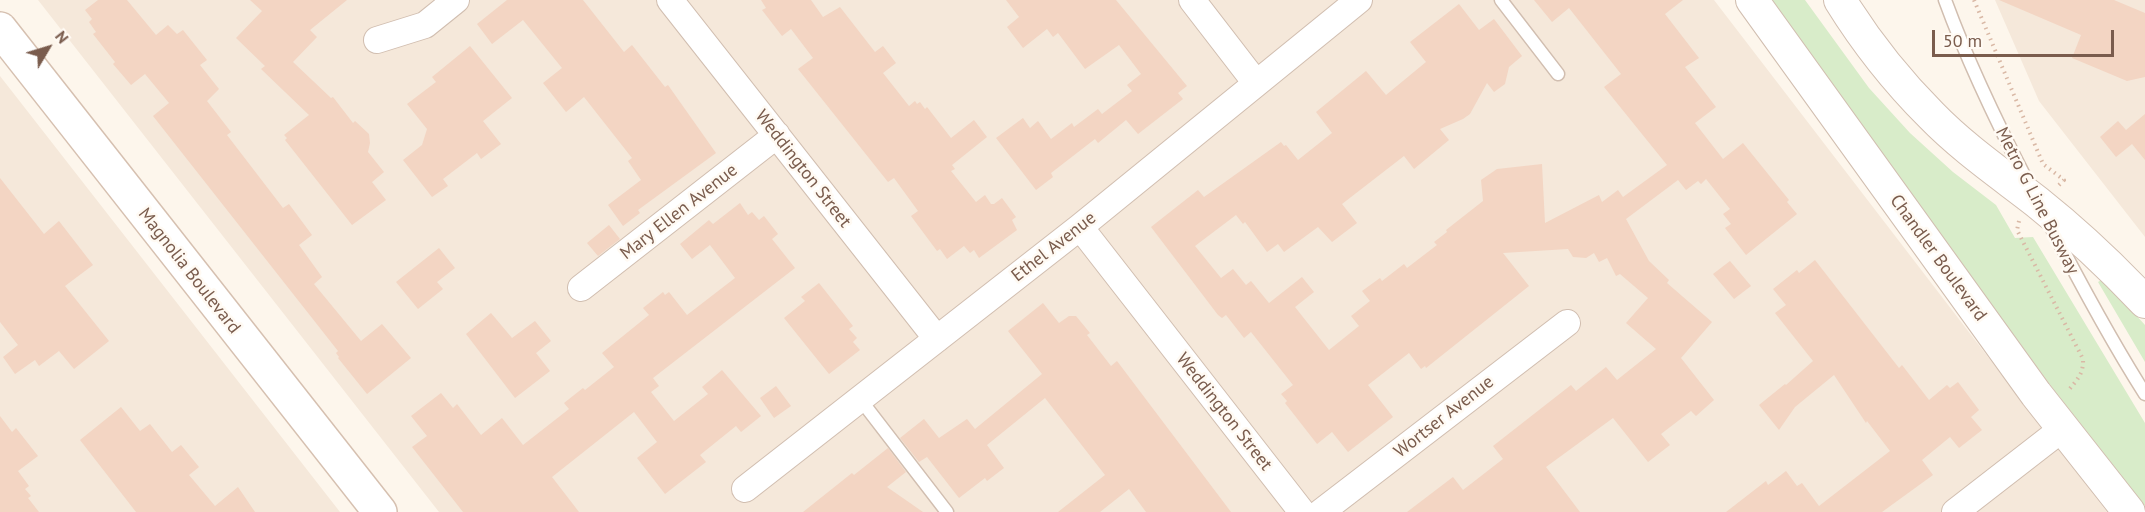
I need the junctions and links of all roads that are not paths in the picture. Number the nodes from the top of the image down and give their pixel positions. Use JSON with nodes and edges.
{"nodes":[{"id":1,"x":456,"y":0,"type":"edge"},
{"id":2,"x":670,"y":0,"type":"edge"},
{"id":3,"x":1192,"y":0,"type":"edge"},
{"id":4,"x":1359,"y":0,"type":"edge"},
{"id":5,"x":1501,"y":0,"type":"edge"},
{"id":6,"x":1752,"y":0,"type":"edge"},
{"id":7,"x":1840,"y":0,"type":"edge"},
{"id":8,"x":1945,"y":0,"type":"edge"},
{"id":9,"x":0,"y":29,"type":"edge"},
{"id":10,"x":377,"y":40,"type":"dead end"},
{"id":11,"x":1558,"y":74,"type":"dead end"},
{"id":12,"x":1256,"y":82,"type":"junction"},
{"id":13,"x":777,"y":135,"type":"junction"},
{"id":14,"x":2040,"y":202,"type":"junction"},
{"id":15,"x":1080,"y":227,"type":"junction"},
{"id":16,"x":581,"y":288,"type":"dead end"},
{"id":17,"x":2145,"y":302,"type":"edge"},
{"id":18,"x":1567,"y":323,"type":"dead end"},
{"id":19,"x":937,"y":339,"type":"junction"},
{"id":20,"x":2145,"y":394,"type":"edge"},
{"id":21,"x":860,"y":399,"type":"junction"},
{"id":22,"x":2062,"y":429,"type":"junction"},
{"id":23,"x":745,"y":489,"type":"dead end"},
{"id":24,"x":380,"y":512,"type":"edge"},
{"id":25,"x":947,"y":512,"type":"edge"},
{"id":26,"x":1302,"y":512,"type":"edge"},
{"id":27,"x":1321,"y":512,"type":"edge"},
{"id":28,"x":1955,"y":512,"type":"edge"},
{"id":29,"x":2128,"y":512,"type":"edge"}],
"edges":[{"from":1,"to":10,"type":"street"},
{"from":2,"to":13,"type":"street","name":"Weddington Street"},
{"from":3,"to":12,"type":"street"},
{"from":4,"to":12,"type":"street","name":"Ethel Avenue"},
{"from":5,"to":11,"type":"lane"},
{"from":6,"to":22,"type":"street","name":"Chandler Boulevard"},
{"from":7,"to":14,"type":"street"},
{"from":8,"to":14,"type":"lane","name":"Metro G Line Busway"},
{"from":9,"to":24,"type":"main road","name":"Magnolia Boulevard"},
{"from":12,"to":15,"type":"street","name":"Ethel Avenue"},
{"from":13,"to":16,"type":"street","name":"Mary Ellen Avenue"},
{"from":13,"to":19,"type":"street","name":"Weddington Street"},
{"from":14,"to":17,"type":"street"},
{"from":14,"to":20,"type":"lane","name":"Metro G Line Busway"},
{"from":15,"to":19,"type":"street","name":"Ethel Avenue"},
{"from":15,"to":26,"type":"street","name":"Weddington Street"},
{"from":18,"to":27,"type":"street","name":"Wortser Avenue"},
{"from":19,"to":21,"type":"street","name":"Ethel Avenue"},
{"from":21,"to":23,"type":"street","name":"Ethel Avenue"},
{"from":21,"to":25,"type":"lane"},
{"from":22,"to":28,"type":"street"},
{"from":22,"to":29,"type":"street","name":"Chandler Boulevard"}]}
